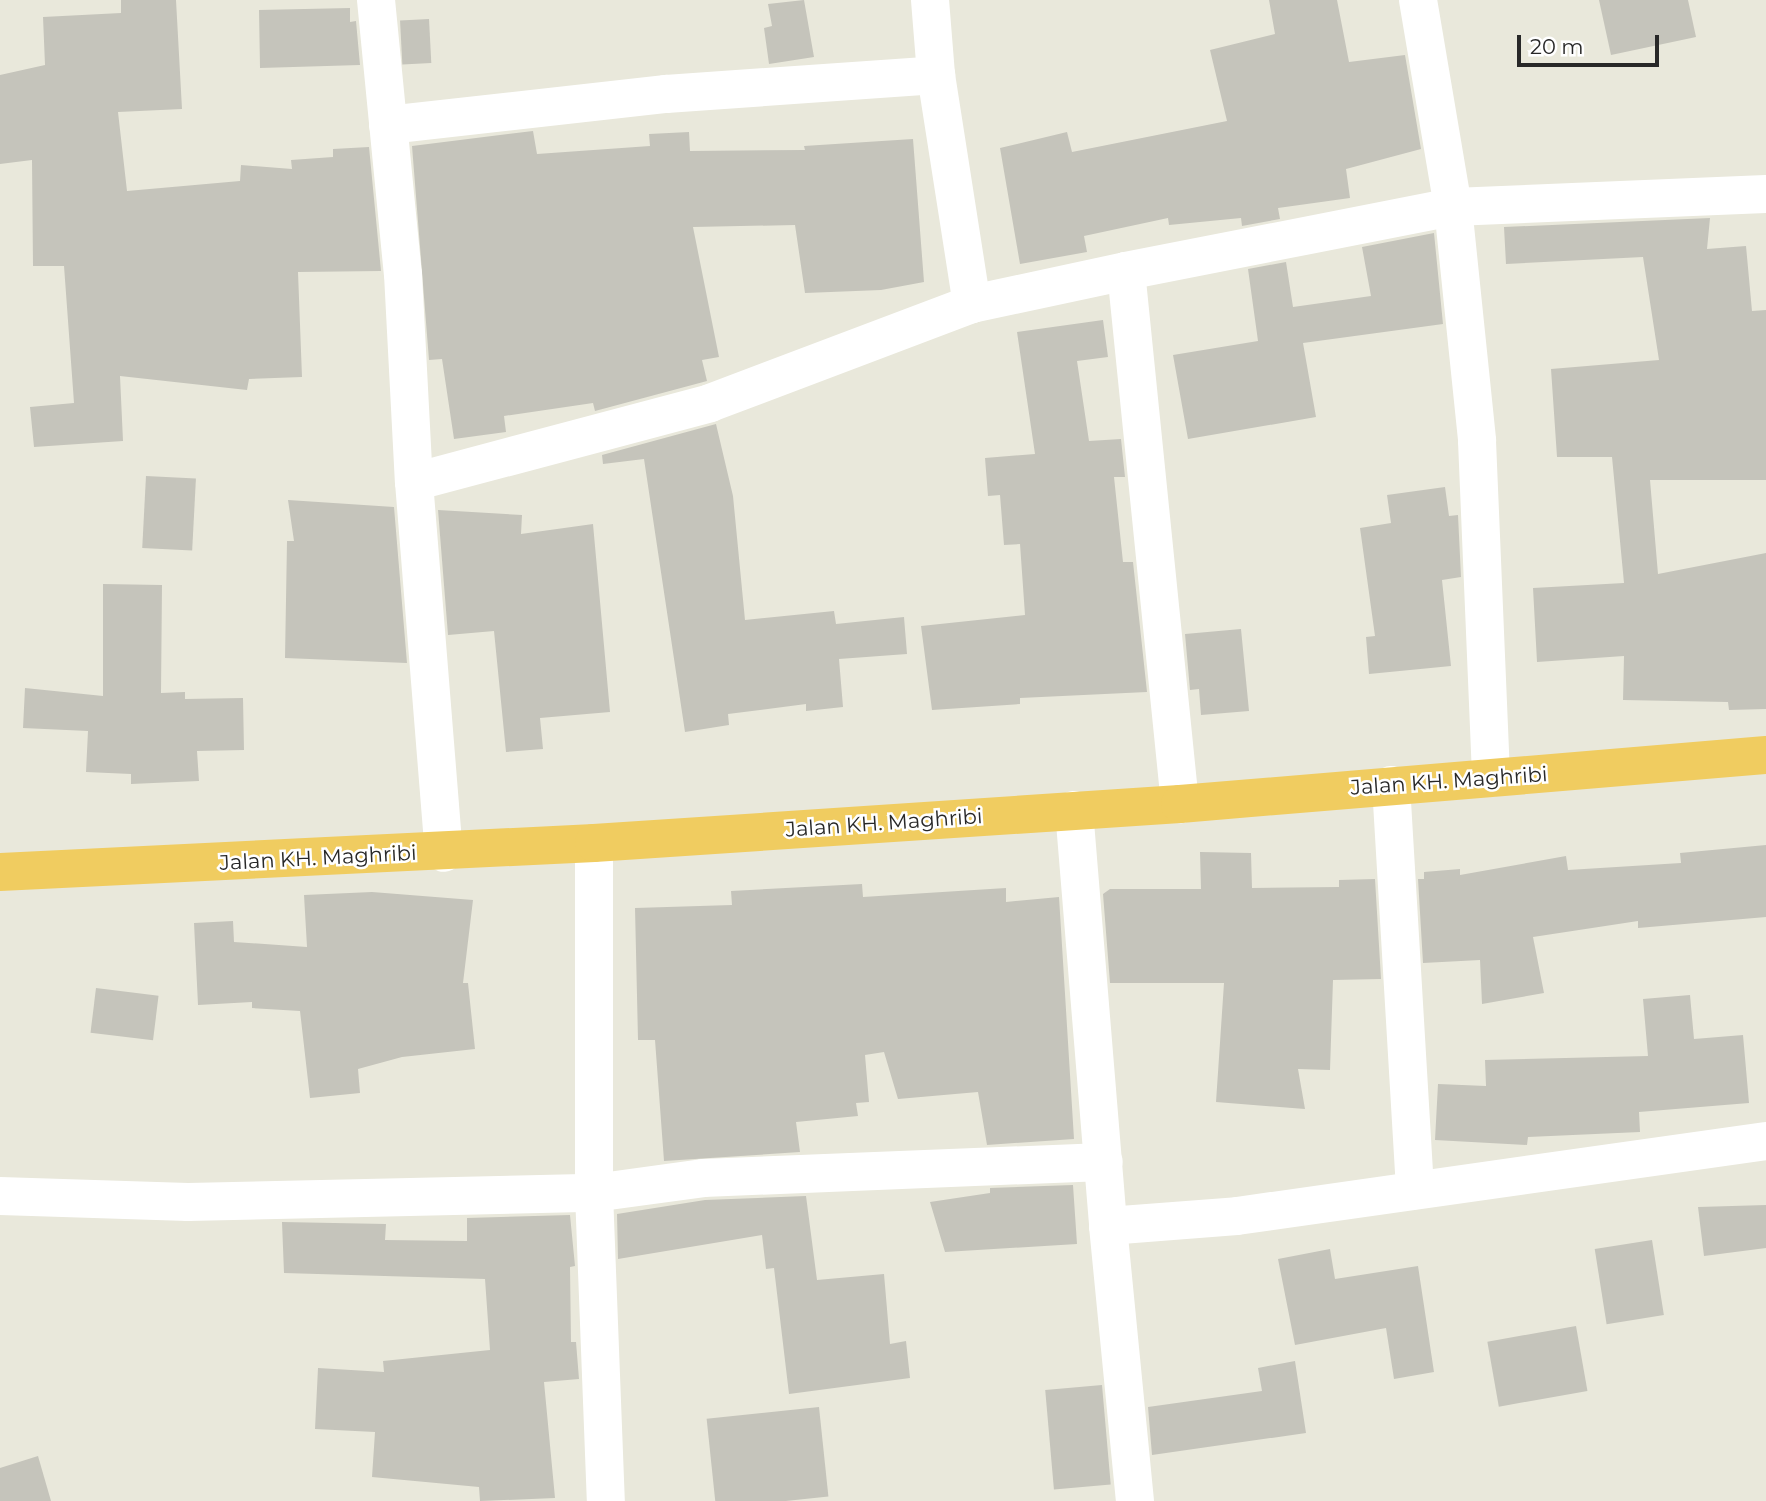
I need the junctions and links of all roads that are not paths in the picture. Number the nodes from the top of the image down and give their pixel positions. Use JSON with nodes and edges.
{"nodes":[{"id":1,"x":376,"y":0,"type":"edge"},
{"id":2,"x":930,"y":0,"type":"edge"},
{"id":3,"x":1418,"y":0,"type":"edge"},
{"id":4,"x":936,"y":75,"type":"junction"},
{"id":5,"x":387,"y":125,"type":"junction"},
{"id":6,"x":1766,"y":194,"type":"edge"},
{"id":7,"x":1452,"y":207,"type":"junction"},
{"id":8,"x":1126,"y":271,"type":"junction"},
{"id":9,"x":972,"y":304,"type":"junction"},
{"id":10,"x":414,"y":482,"type":"junction"},
{"id":11,"x":1766,"y":755,"type":"edge"},
{"id":12,"x":1491,"y":778,"type":"junction"},
{"id":13,"x":1391,"y":785,"type":"junction"},
{"id":14,"x":1180,"y":804,"type":"junction"},
{"id":15,"x":1074,"y":810,"type":"junction"},
{"id":16,"x":594,"y":844,"type":"junction"},
{"id":17,"x":444,"y":853,"type":"junction"},
{"id":18,"x":0,"y":872,"type":"edge"},
{"id":19,"x":1766,"y":1142,"type":"edge"},
{"id":20,"x":1104,"y":1161,"type":"junction"},
{"id":21,"x":1415,"y":1190,"type":"junction"},
{"id":22,"x":594,"y":1193,"type":"junction"},
{"id":23,"x":0,"y":1196,"type":"edge"},
{"id":24,"x":1108,"y":1226,"type":"junction"},
{"id":25,"x":606,"y":1501,"type":"edge"},
{"id":26,"x":1135,"y":1501,"type":"edge"}],
"edges":[{"from":1,"to":5,"type":"street"},
{"from":2,"to":4,"type":"street"},
{"from":3,"to":7,"type":"street"},
{"from":4,"to":5,"type":"street"},
{"from":4,"to":9,"type":"street"},
{"from":5,"to":10,"type":"street"},
{"from":6,"to":7,"type":"street"},
{"from":7,"to":8,"type":"street"},
{"from":7,"to":12,"type":"street"},
{"from":8,"to":9,"type":"street"},
{"from":8,"to":14,"type":"street"},
{"from":9,"to":10,"type":"street"},
{"from":10,"to":17,"type":"street"},
{"from":11,"to":12,"type":"highway","name":"Jalan KH. Maghribi"},
{"from":12,"to":13,"type":"highway","name":"Jalan KH. Maghribi"},
{"from":13,"to":14,"type":"highway","name":"Jalan KH. Maghribi"},
{"from":13,"to":21,"type":"street"},
{"from":14,"to":15,"type":"highway","name":"Jalan KH. Maghribi"},
{"from":15,"to":16,"type":"highway","name":"Jalan KH. Maghribi"},
{"from":15,"to":20,"type":"street"},
{"from":16,"to":17,"type":"highway","name":"Jalan KH. Maghribi"},
{"from":16,"to":22,"type":"street"},
{"from":17,"to":18,"type":"highway","name":"Jalan KH. Maghribi"},
{"from":19,"to":21,"type":"street"},
{"from":20,"to":22,"type":"street"},
{"from":20,"to":24,"type":"street"},
{"from":21,"to":24,"type":"street"},
{"from":22,"to":23,"type":"street"},
{"from":22,"to":25,"type":"street"},
{"from":24,"to":26,"type":"street"}]}
